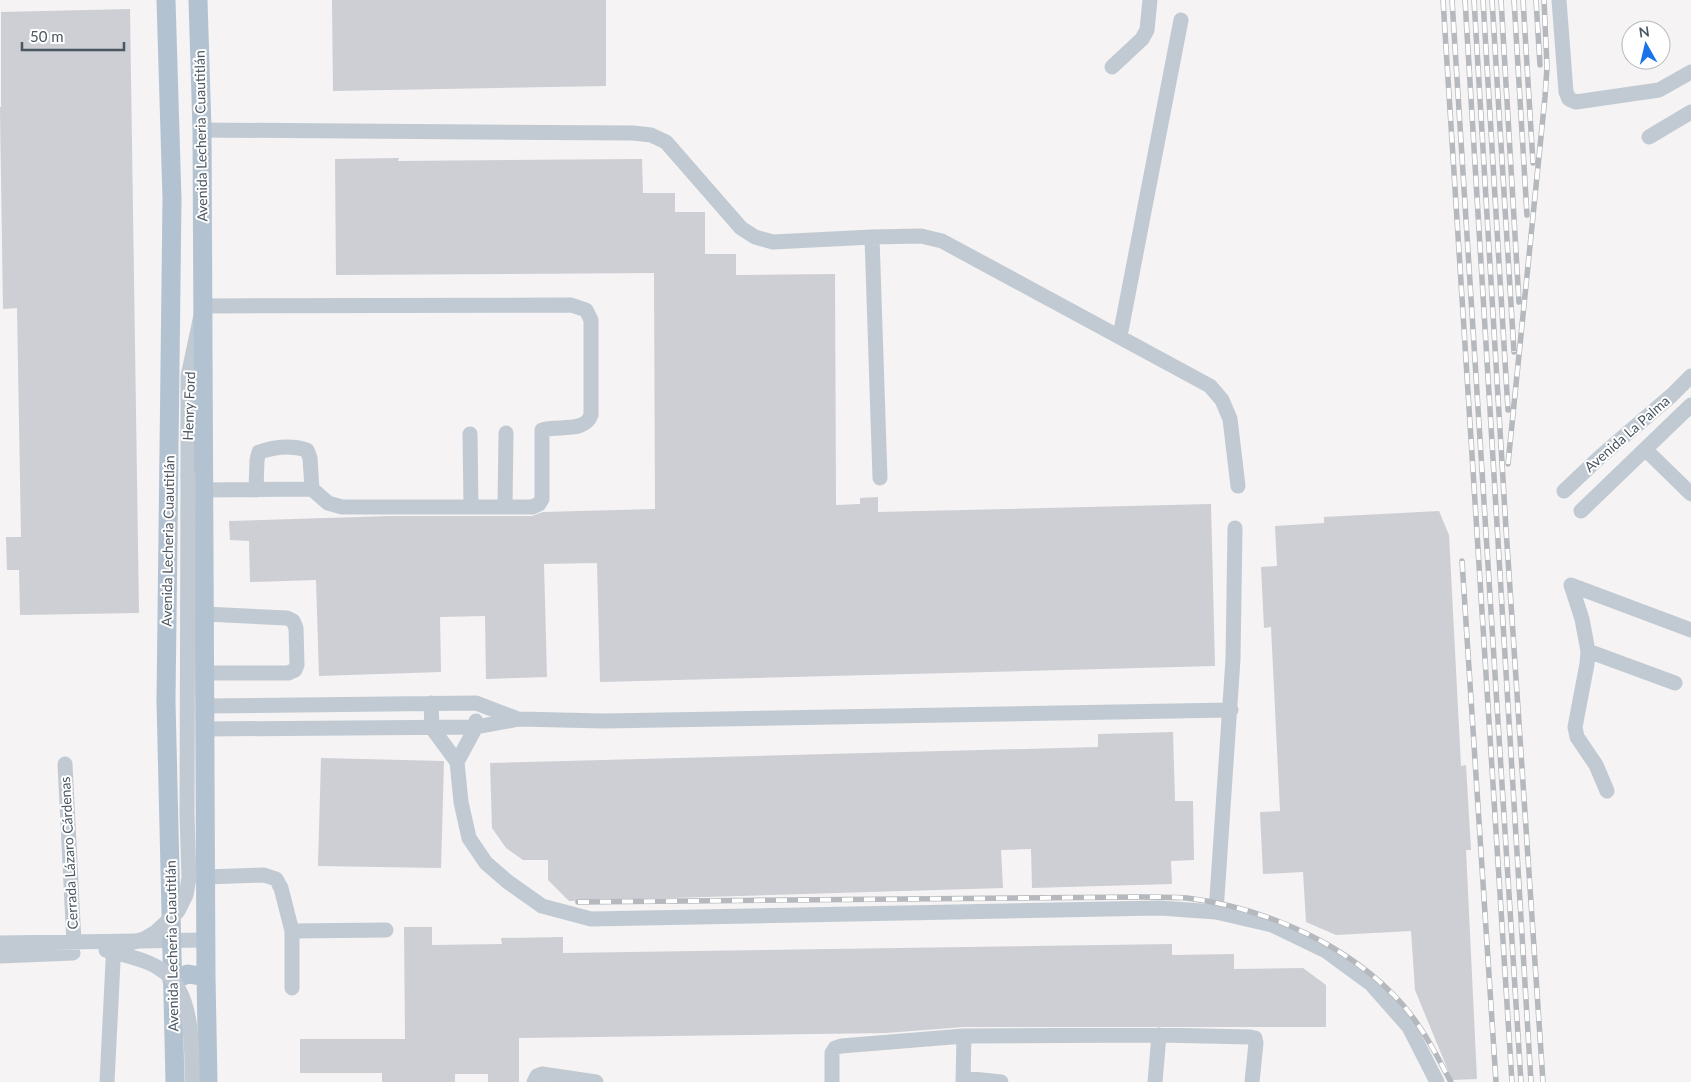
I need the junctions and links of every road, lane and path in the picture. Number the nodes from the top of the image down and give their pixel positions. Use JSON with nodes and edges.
{"nodes":[{"id":1,"x":166,"y":0,"type":"edge"},
{"id":2,"x":198,"y":0,"type":"edge"},
{"id":3,"x":1150,"y":0,"type":"edge"},
{"id":4,"x":1560,"y":0,"type":"edge"},
{"id":5,"x":1181,"y":20,"type":"dead end"},
{"id":6,"x":1112,"y":67,"type":"dead end"},
{"id":7,"x":1691,"y":72,"type":"edge"},
{"id":8,"x":1691,"y":112,"type":"edge"},
{"id":9,"x":202,"y":130,"type":"junction"},
{"id":10,"x":1649,"y":137,"type":"dead end"},
{"id":11,"x":872,"y":237,"type":"junction"},
{"id":12,"x":203,"y":306,"type":"junction"},
{"id":13,"x":1120,"y":336,"type":"junction"},
{"id":14,"x":1691,"y":376,"type":"edge"},
{"id":15,"x":1672,"y":395,"type":"junction"},
{"id":16,"x":1688,"y":408,"type":"edge"},
{"id":17,"x":506,"y":433,"type":"dead end"},
{"id":18,"x":470,"y":434,"type":"dead end"},
{"id":19,"x":1646,"y":450,"type":"junction"},
{"id":20,"x":1601,"y":456,"type":"junction"},
{"id":21,"x":1617,"y":476,"type":"junction"},
{"id":22,"x":880,"y":478,"type":"dead end"},
{"id":23,"x":1238,"y":486,"type":"dead end"},
{"id":24,"x":312,"y":489,"type":"junction"},
{"id":25,"x":204,"y":490,"type":"junction"},
{"id":26,"x":256,"y":490,"type":"junction"},
{"id":27,"x":1564,"y":491,"type":"dead end"},
{"id":28,"x":1691,"y":494,"type":"edge"},
{"id":29,"x":471,"y":507,"type":"junction"},
{"id":30,"x":505,"y":507,"type":"junction"},
{"id":31,"x":1581,"y":510,"type":"dead end"},
{"id":32,"x":1235,"y":528,"type":"dead end"},
{"id":33,"x":204,"y":614,"type":"junction"},
{"id":34,"x":1691,"y":630,"type":"edge"},
{"id":35,"x":1588,"y":651,"type":"junction"},
{"id":36,"x":204,"y":673,"type":"junction"},
{"id":37,"x":1675,"y":683,"type":"dead end"},
{"id":38,"x":431,"y":703,"type":"junction"},
{"id":39,"x":476,"y":703,"type":"junction"},
{"id":40,"x":204,"y":706,"type":"junction"},
{"id":41,"x":1231,"y":710,"type":"junction"},
{"id":42,"x":519,"y":719,"type":"junction"},
{"id":43,"x":476,"y":727,"type":"junction"},
{"id":44,"x":432,"y":728,"type":"junction"},
{"id":45,"x":205,"y":729,"type":"junction"},
{"id":46,"x":458,"y":762,"type":"junction"},
{"id":47,"x":65,"y":764,"type":"dead end"},
{"id":48,"x":1607,"y":791,"type":"dead end"},
{"id":49,"x":205,"y":877,"type":"junction"},
{"id":50,"x":1216,"y":912,"type":"junction"},
{"id":51,"x":386,"y":930,"type":"dead end"},
{"id":52,"x":292,"y":931,"type":"junction"},
{"id":53,"x":171,"y":940,"type":"junction"},
{"id":54,"x":206,"y":940,"type":"junction"},
{"id":55,"x":74,"y":943,"type":"junction"},
{"id":56,"x":0,"y":944,"type":"edge"},
{"id":57,"x":110,"y":946,"type":"junction"},
{"id":58,"x":0,"y":956,"type":"edge"},
{"id":59,"x":206,"y":977,"type":"junction"},
{"id":60,"x":172,"y":980,"type":"junction"},
{"id":61,"x":292,"y":988,"type":"dead end"},
{"id":62,"x":1159,"y":1035,"type":"junction"},
{"id":63,"x":964,"y":1036,"type":"junction"},
{"id":64,"x":535,"y":1079,"type":"edge"},
{"id":65,"x":963,"y":1080,"type":"edge"},
{"id":66,"x":107,"y":1082,"type":"edge"},
{"id":67,"x":174,"y":1082,"type":"edge"},
{"id":68,"x":192,"y":1082,"type":"edge"},
{"id":69,"x":208,"y":1082,"type":"edge"},
{"id":70,"x":596,"y":1082,"type":"edge"},
{"id":71,"x":832,"y":1082,"type":"edge"},
{"id":72,"x":1001,"y":1082,"type":"edge"},
{"id":73,"x":1155,"y":1082,"type":"edge"},
{"id":74,"x":1252,"y":1082,"type":"edge"},
{"id":75,"x":1437,"y":1082,"type":"edge"}],
"edges":[{"from":1,"to":53,"type":"main road","name":"Avenida Lecheria Cuautitlán"},
{"from":2,"to":9,"type":"main road","name":"Avenida Lecheria Cuautitlán"},
{"from":3,"to":6,"type":"street"},
{"from":4,"to":7,"type":"street"},
{"from":5,"to":13,"type":"street"},
{"from":8,"to":10,"type":"street"},
{"from":9,"to":11,"type":"street"},
{"from":9,"to":12,"type":"main road","name":"Avenida Lecheria Cuautitlán"},
{"from":11,"to":13,"type":"street"},
{"from":11,"to":22,"type":"street"},
{"from":12,"to":25,"type":"main road","name":"Avenida Lecheria Cuautitlán"},
{"from":12,"to":30,"type":"street"},
{"from":12,"to":57,"type":"street","name":"Henry Ford","bridge":true},
{"from":13,"to":23,"type":"street"},
{"from":14,"to":15,"type":"street","name":"Avenida La Palma"},
{"from":15,"to":16,"type":"street"},
{"from":15,"to":20,"type":"street","name":"Avenida La Palma"},
{"from":16,"to":19,"type":"street","name":"Avenida La Palma"},
{"from":17,"to":30,"type":"street"},
{"from":18,"to":29,"type":"street"},
{"from":19,"to":21,"type":"street","name":"Avenida La Palma"},
{"from":19,"to":28,"type":"street"},
{"from":20,"to":21,"type":"street"},
{"from":20,"to":27,"type":"street","name":"Avenida La Palma"},
{"from":21,"to":31,"type":"street","name":"Avenida La Palma"},
{"from":24,"to":26,"type":"street"},
{"from":24,"to":26,"type":"street"},
{"from":24,"to":29,"type":"street"},
{"from":25,"to":26,"type":"street"},
{"from":25,"to":33,"type":"main road","name":"Avenida Lecheria Cuautitlán"},
{"from":29,"to":30,"type":"street"},
{"from":32,"to":41,"type":"street"},
{"from":33,"to":36,"type":"main road","name":"Avenida Lecheria Cuautitlán"},
{"from":33,"to":36,"type":"street"},
{"from":34,"to":35,"type":"street"},
{"from":35,"to":37,"type":"street"},
{"from":35,"to":48,"type":"street"},
{"from":36,"to":40,"type":"main road","name":"Avenida Lecheria Cuautitlán"},
{"from":38,"to":39,"type":"street"},
{"from":38,"to":40,"type":"street"},
{"from":38,"to":44,"type":"street"},
{"from":39,"to":42,"type":"street"},
{"from":39,"to":43,"type":"street"},
{"from":40,"to":45,"type":"main road","name":"Avenida Lecheria Cuautitlán"},
{"from":41,"to":42,"type":"street"},
{"from":41,"to":50,"type":"street"},
{"from":42,"to":43,"type":"street"},
{"from":43,"to":44,"type":"street"},
{"from":43,"to":46,"type":"street"},
{"from":44,"to":45,"type":"street"},
{"from":44,"to":46,"type":"street"},
{"from":45,"to":49,"type":"main road","name":"Avenida Lecheria Cuautitlán"},
{"from":46,"to":50,"type":"street"},
{"from":47,"to":55,"type":"street","name":"Cerrada Lázaro Cárdenas"},
{"from":49,"to":52,"type":"street"},
{"from":49,"to":54,"type":"main road","name":"Avenida Lecheria Cuautitlán"},
{"from":50,"to":75,"type":"street"},
{"from":51,"to":52,"type":"street"},
{"from":52,"to":61,"type":"street"},
{"from":53,"to":54,"type":"street"},
{"from":53,"to":57,"type":"street"},
{"from":53,"to":60,"type":"main road","name":"Avenida Lecheria Cuautitlán"},
{"from":54,"to":59,"type":"main road","name":"Avenida Lecheria Cuautitlán"},
{"from":55,"to":56,"type":"street"},
{"from":55,"to":57,"type":"street"},
{"from":57,"to":58,"type":"street"},
{"from":57,"to":66,"type":"street"},
{"from":57,"to":68,"type":"street","bridge":true},
{"from":59,"to":60,"type":"main road"},
{"from":59,"to":69,"type":"main road","name":"Avenida Lecheria Cuautitlán"},
{"from":60,"to":67,"type":"main road","name":"Avenida Lecheria Cuautitlán"},
{"from":62,"to":63,"type":"street"},
{"from":62,"to":73,"type":"street"},
{"from":62,"to":74,"type":"street"},
{"from":63,"to":65,"type":"street"},
{"from":63,"to":71,"type":"street"},
{"from":64,"to":70,"type":"street"},
{"from":65,"to":72,"type":"street"}]}
